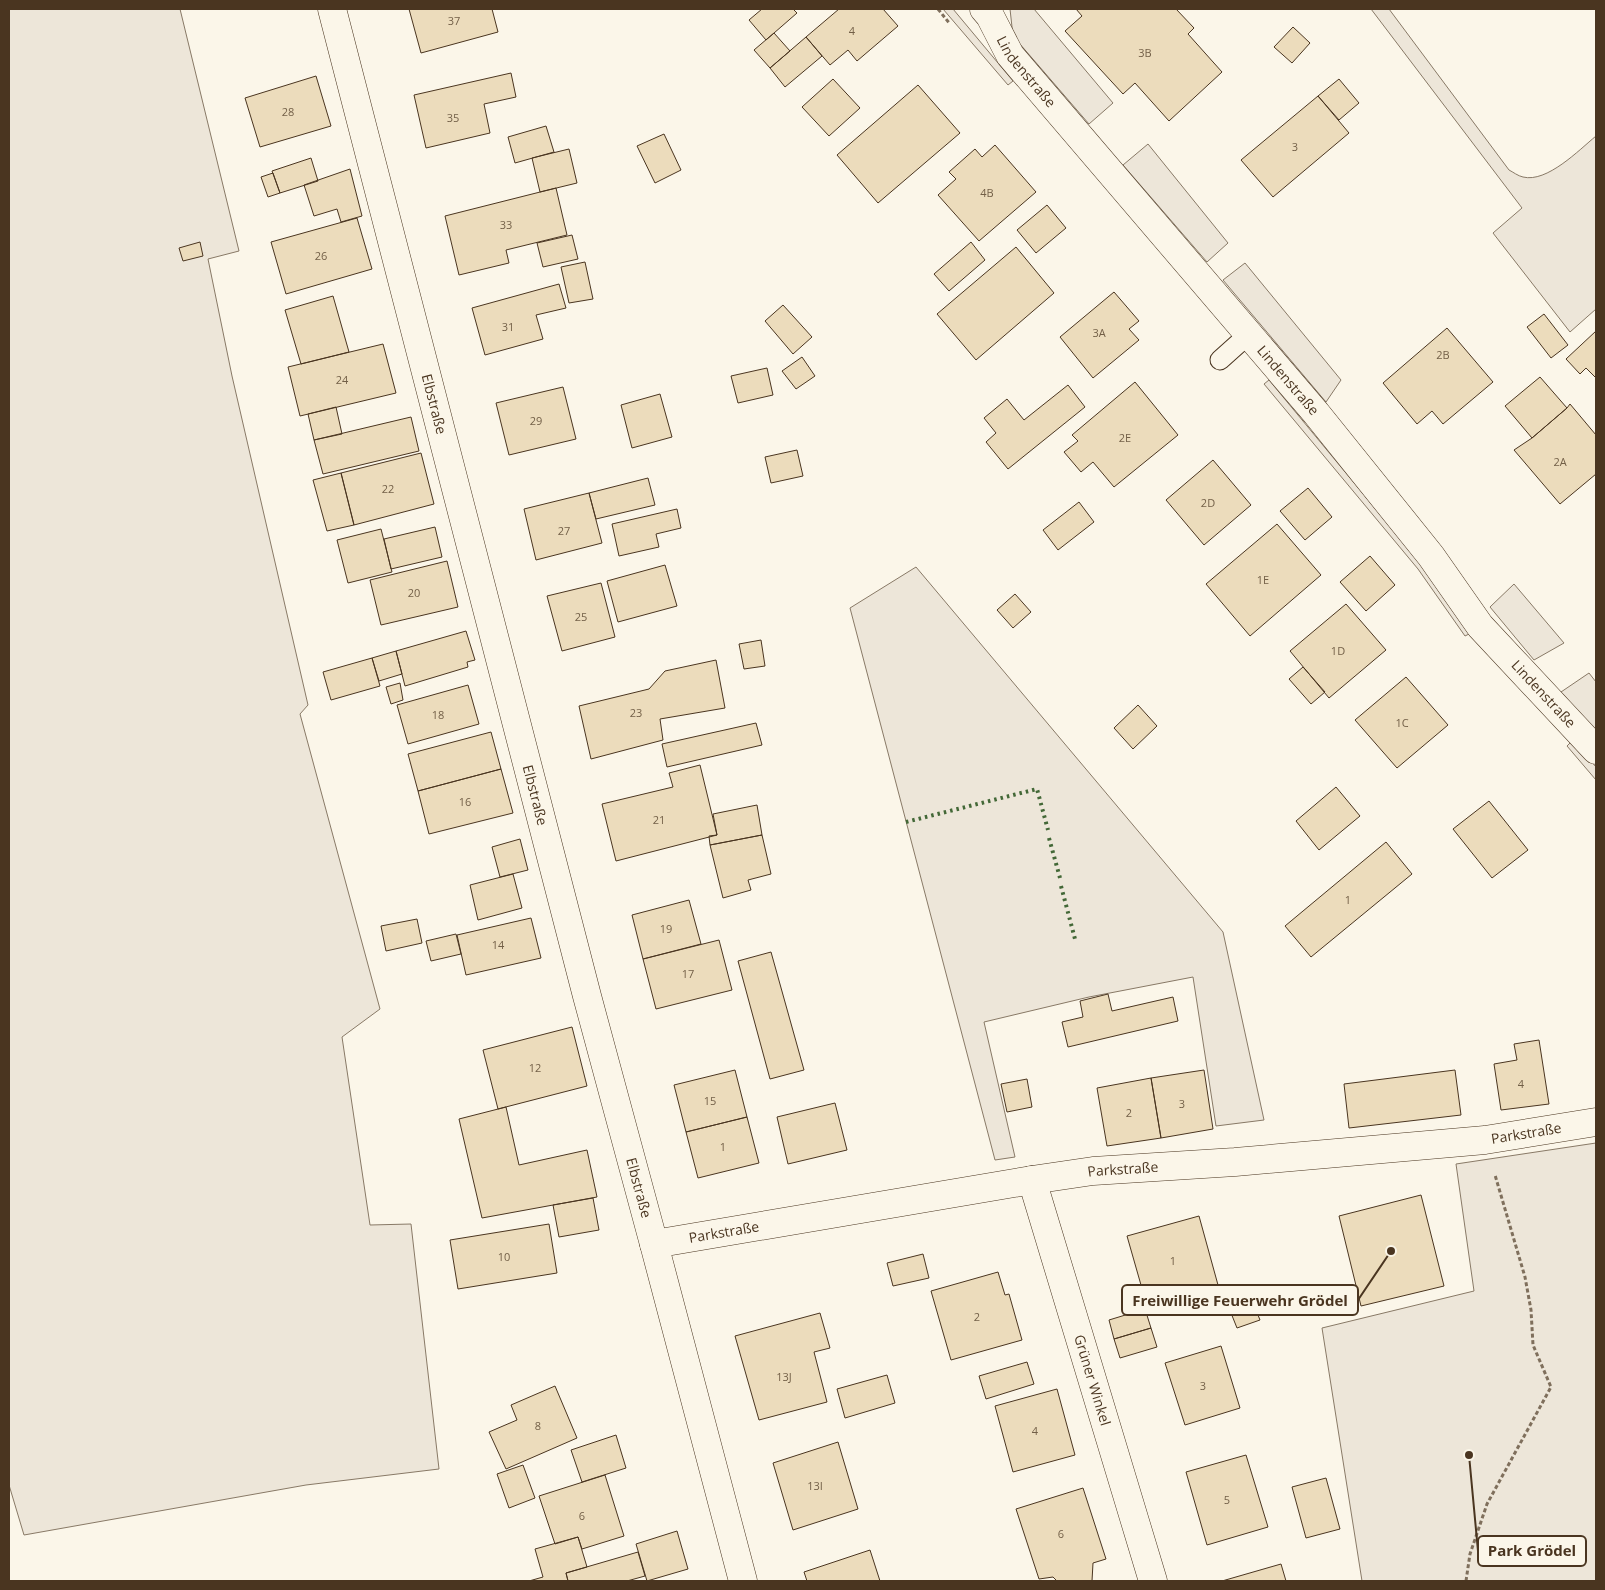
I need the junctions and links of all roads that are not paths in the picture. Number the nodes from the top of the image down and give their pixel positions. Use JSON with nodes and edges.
{"nodes":[{"id":1,"x":332,"y":9,"type":"edge"},
{"id":2,"x":984,"y":9,"type":"edge"},
{"id":3,"x":1249,"y":334,"type":"junction"},
{"id":4,"x":1220,"y":360,"type":"dead end"},
{"id":5,"x":1596,"y":750,"type":"edge"},
{"id":6,"x":1596,"y":1122,"type":"edge"},
{"id":7,"x":1032,"y":1180,"type":"junction"},
{"id":8,"x":654,"y":1244,"type":"junction"},
{"id":9,"x":743,"y":1581,"type":"edge"},
{"id":10,"x":1153,"y":1581,"type":"edge"}],
"edges":[{"from":1,"to":8,"type":"street","name":"Elbstraße"},
{"from":2,"to":3,"type":"street","name":"Lindenstraße"},
{"from":3,"to":4,"type":"lane"},
{"from":3,"to":5,"type":"street","name":"Lindenstraße"},
{"from":6,"to":7,"type":"street","name":"Parkstraße"},
{"from":7,"to":8,"type":"street","name":"Parkstraße"},
{"from":7,"to":10,"type":"street","name":"Grüner Winkel"},
{"from":8,"to":9,"type":"street","name":"Elbstraße"}]}
